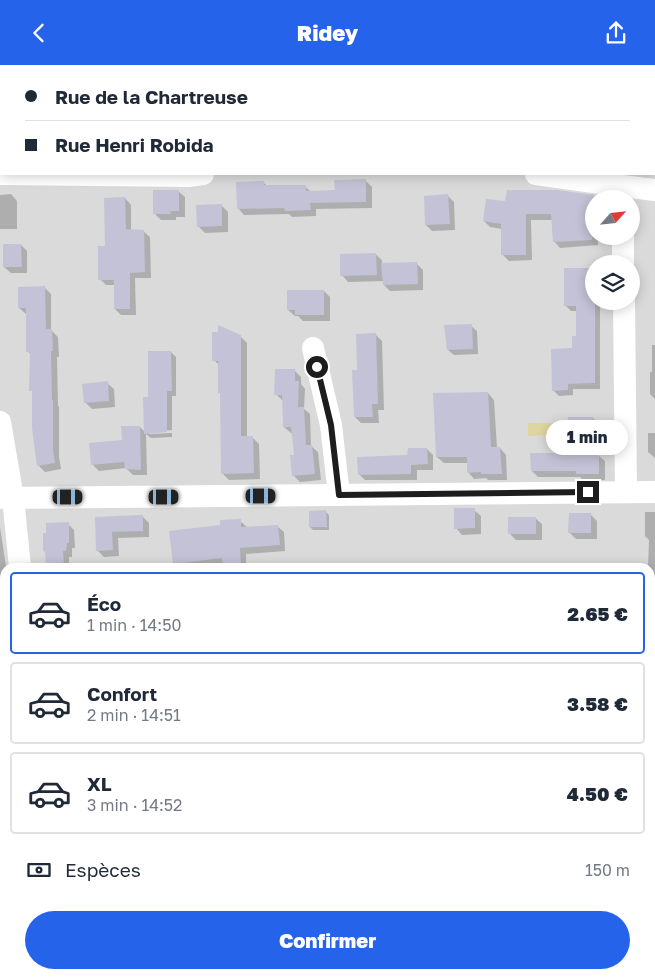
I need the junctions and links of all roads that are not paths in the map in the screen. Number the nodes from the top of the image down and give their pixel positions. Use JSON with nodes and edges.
{"nodes":[{"id":1,"x":94,"y":175,"type":"edge"},
{"id":2,"x":196,"y":175,"type":"edge"},
{"id":3,"x":541,"y":175,"type":"edge"},
{"id":4,"x":609,"y":190,"type":"edge"},
{"id":5,"x":655,"y":190,"type":"edge"},
{"id":6,"x":640,"y":191,"type":"edge"},
{"id":7,"x":624,"y":310,"type":"edge"},
{"id":8,"x":313,"y":348,"type":"dead end"},
{"id":9,"x":0,"y":421,"type":"edge"},
{"id":10,"x":626,"y":492,"type":"junction"},
{"id":11,"x":655,"y":492,"type":"edge"},
{"id":12,"x":339,"y":495,"type":"junction"},
{"id":13,"x":6,"y":498,"type":"edge"},
{"id":14,"x":19,"y":563,"type":"edge"}],
"edges":[{"from":1,"to":2,"type":"street"},
{"from":3,"to":4,"type":"street"},
{"from":5,"to":6,"type":"street"},
{"from":7,"to":10,"type":"street"},
{"from":8,"to":12,"type":"street"},
{"from":9,"to":13,"type":"street"},
{"from":10,"to":11,"type":"street"},
{"from":10,"to":12,"type":"street"},
{"from":12,"to":13,"type":"street"},
{"from":13,"to":14,"type":"street"}]}
